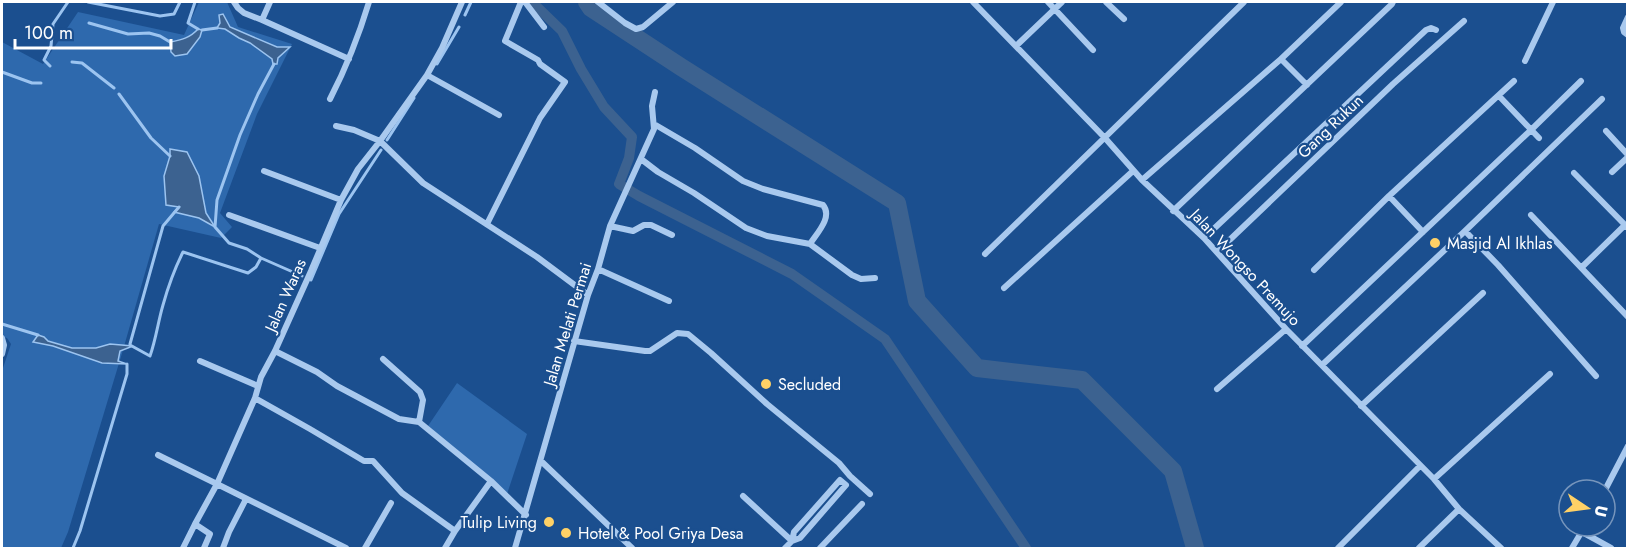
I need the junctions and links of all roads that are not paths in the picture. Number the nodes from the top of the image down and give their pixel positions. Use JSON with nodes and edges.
{"nodes":[{"id":1,"x":234,"y":2,"type":"edge"},
{"id":2,"x":270,"y":2,"type":"edge"},
{"id":3,"x":369,"y":2,"type":"edge"},
{"id":4,"x":462,"y":2,"type":"edge"},
{"id":5,"x":523,"y":2,"type":"edge"},
{"id":6,"x":598,"y":2,"type":"edge"},
{"id":7,"x":672,"y":2,"type":"edge"},
{"id":8,"x":973,"y":2,"type":"edge"},
{"id":9,"x":1048,"y":2,"type":"edge"},
{"id":10,"x":1062,"y":2,"type":"edge"},
{"id":11,"x":1106,"y":2,"type":"edge"},
{"id":12,"x":1244,"y":2,"type":"edge"},
{"id":13,"x":1341,"y":2,"type":"edge"},
{"id":14,"x":1393,"y":2,"type":"edge"},
{"id":15,"x":1553,"y":2,"type":"edge"},
{"id":16,"x":1055,"y":9,"type":"junction"},
{"id":17,"x":1628,"y":17,"type":"edge"},
{"id":18,"x":1124,"y":19,"type":"dead end"},
{"id":19,"x":262,"y":20,"type":"junction"},
{"id":20,"x":1464,"y":21,"type":"dead end"},
{"id":21,"x":544,"y":27,"type":"dead end"},
{"id":22,"x":1436,"y":30,"type":"dead end"},
{"id":23,"x":1628,"y":34,"type":"edge"},
{"id":24,"x":1016,"y":46,"type":"junction"},
{"id":25,"x":1093,"y":50,"type":"dead end"},
{"id":26,"x":349,"y":59,"type":"junction"},
{"id":27,"x":1281,"y":59,"type":"junction"},
{"id":28,"x":1525,"y":61,"type":"dead end"},
{"id":29,"x":427,"y":75,"type":"junction"},
{"id":30,"x":1514,"y":81,"type":"dead end"},
{"id":31,"x":1581,"y":81,"type":"dead end"},
{"id":32,"x":1307,"y":85,"type":"junction"},
{"id":33,"x":655,"y":92,"type":"dead end"},
{"id":34,"x":1499,"y":96,"type":"junction"},
{"id":35,"x":330,"y":99,"type":"dead end"},
{"id":36,"x":1602,"y":99,"type":"dead end"},
{"id":37,"x":500,"y":115,"type":"dead end"},
{"id":38,"x":654,"y":124,"type":"junction"},
{"id":39,"x":336,"y":126,"type":"dead end"},
{"id":40,"x":1531,"y":130,"type":"junction"},
{"id":41,"x":1606,"y":131,"type":"dead end"},
{"id":42,"x":1105,"y":138,"type":"junction"},
{"id":43,"x":1539,"y":138,"type":"dead end"},
{"id":44,"x":380,"y":141,"type":"junction"},
{"id":45,"x":1628,"y":156,"type":"edge"},
{"id":46,"x":641,"y":159,"type":"junction"},
{"id":47,"x":264,"y":171,"type":"dead end"},
{"id":48,"x":1133,"y":171,"type":"junction"},
{"id":49,"x":1612,"y":172,"type":"dead end"},
{"id":50,"x":1574,"y":173,"type":"dead end"},
{"id":51,"x":1142,"y":180,"type":"junction"},
{"id":52,"x":1389,"y":196,"type":"junction"},
{"id":53,"x":341,"y":200,"type":"junction"},
{"id":54,"x":1173,"y":211,"type":"junction"},
{"id":55,"x":1531,"y":214,"type":"dead end"},
{"id":56,"x":229,"y":215,"type":"dead end"},
{"id":57,"x":487,"y":224,"type":"junction"},
{"id":58,"x":610,"y":226,"type":"junction"},
{"id":59,"x":1626,"y":226,"type":"edge"},
{"id":60,"x":1465,"y":231,"type":"junction"},
{"id":61,"x":1423,"y":232,"type":"junction"},
{"id":62,"x":672,"y":236,"type":"dead end"},
{"id":63,"x":1204,"y":238,"type":"junction"},
{"id":64,"x":810,"y":244,"type":"junction"},
{"id":65,"x":320,"y":248,"type":"junction"},
{"id":66,"x":1216,"y":252,"type":"junction"},
{"id":67,"x":986,"y":254,"type":"dead end"},
{"id":68,"x":1582,"y":267,"type":"junction"},
{"id":69,"x":598,"y":269,"type":"junction"},
{"id":70,"x":1314,"y":270,"type":"dead end"},
{"id":71,"x":875,"y":278,"type":"dead end"},
{"id":72,"x":1004,"y":288,"type":"dead end"},
{"id":73,"x":1483,"y":292,"type":"dead end"},
{"id":74,"x":588,"y":295,"type":"junction"},
{"id":75,"x":669,"y":301,"type":"dead end"},
{"id":76,"x":1628,"y":316,"type":"edge"},
{"id":77,"x":1286,"y":329,"type":"junction"},
{"id":78,"x":2,"y":338,"type":"edge"},
{"id":79,"x":574,"y":341,"type":"junction"},
{"id":80,"x":1302,"y":346,"type":"junction"},
{"id":81,"x":274,"y":351,"type":"junction"},
{"id":82,"x":2,"y":354,"type":"edge"},
{"id":83,"x":382,"y":359,"type":"dead end"},
{"id":84,"x":200,"y":361,"type":"dead end"},
{"id":85,"x":1322,"y":365,"type":"junction"},
{"id":86,"x":1550,"y":374,"type":"dead end"},
{"id":87,"x":1596,"y":376,"type":"dead end"},
{"id":88,"x":258,"y":386,"type":"junction"},
{"id":89,"x":1217,"y":389,"type":"dead end"},
{"id":90,"x":255,"y":398,"type":"junction"},
{"id":91,"x":1361,"y":406,"type":"junction"},
{"id":92,"x":419,"y":422,"type":"junction"},
{"id":93,"x":1628,"y":446,"type":"edge"},
{"id":94,"x":158,"y":455,"type":"dead end"},
{"id":95,"x":541,"y":462,"type":"junction"},
{"id":96,"x":1420,"y":466,"type":"junction"},
{"id":97,"x":1611,"y":478,"type":"edge"},
{"id":98,"x":1434,"y":479,"type":"junction"},
{"id":99,"x":491,"y":481,"type":"junction"},
{"id":100,"x":217,"y":484,"type":"junction"},
{"id":101,"x":870,"y":494,"type":"dead end"},
{"id":102,"x":743,"y":496,"type":"dead end"},
{"id":103,"x":246,"y":499,"type":"junction"},
{"id":104,"x":391,"y":503,"type":"dead end"},
{"id":105,"x":862,"y":504,"type":"dead end"},
{"id":106,"x":1459,"y":509,"type":"junction"},
{"id":107,"x":526,"y":515,"type":"junction"},
{"id":108,"x":195,"y":524,"type":"junction"},
{"id":109,"x":455,"y":531,"type":"junction"},
{"id":110,"x":1596,"y":538,"type":"edge"},
{"id":111,"x":792,"y":541,"type":"junction"},
{"id":112,"x":183,"y":549,"type":"edge"},
{"id":113,"x":204,"y":549,"type":"edge"},
{"id":114,"x":223,"y":549,"type":"edge"},
{"id":115,"x":346,"y":549,"type":"edge"},
{"id":116,"x":365,"y":549,"type":"edge"},
{"id":117,"x":445,"y":549,"type":"edge"},
{"id":118,"x":515,"y":549,"type":"edge"},
{"id":119,"x":632,"y":549,"type":"edge"},
{"id":120,"x":785,"y":549,"type":"edge"},
{"id":121,"x":820,"y":549,"type":"edge"},
{"id":122,"x":1338,"y":549,"type":"edge"},
{"id":123,"x":1419,"y":549,"type":"edge"},
{"id":124,"x":1501,"y":549,"type":"edge"},
{"id":125,"x":1611,"y":549,"type":"edge"}],
"edges":[{"from":1,"to":19,"type":"street"},
{"from":2,"to":19,"type":"street"},
{"from":3,"to":26,"type":"street"},
{"from":4,"to":29,"type":"street","name":"Jalan Waras"},
{"from":5,"to":21,"type":"street"},
{"from":5,"to":57,"type":"street"},
{"from":6,"to":7,"type":"street"},
{"from":8,"to":24,"type":"street","name":"Jalan Wongso Premujo"},
{"from":9,"to":16,"type":"street"},
{"from":10,"to":16,"type":"street"},
{"from":11,"to":18,"type":"street"},
{"from":12,"to":42,"type":"street"},
{"from":13,"to":27,"type":"street"},
{"from":14,"to":32,"type":"street"},
{"from":15,"to":28,"type":"street"},
{"from":16,"to":24,"type":"street"},
{"from":16,"to":25,"type":"street"},
{"from":17,"to":23,"type":"street"},
{"from":19,"to":26,"type":"street"},
{"from":20,"to":66,"type":"street","name":"Gang Rukun"},
{"from":22,"to":63,"type":"street"},
{"from":24,"to":42,"type":"street","name":"Jalan Wongso Premujo"},
{"from":26,"to":35,"type":"street"},
{"from":27,"to":32,"type":"street"},
{"from":27,"to":51,"type":"street"},
{"from":29,"to":37,"type":"street"},
{"from":29,"to":44,"type":"street","name":"Jalan Waras"},
{"from":30,"to":34,"type":"street"},
{"from":31,"to":40,"type":"street"},
{"from":32,"to":54,"type":"street"},
{"from":33,"to":38,"type":"street"},
{"from":34,"to":40,"type":"street"},
{"from":34,"to":52,"type":"street"},
{"from":36,"to":60,"type":"street"},
{"from":38,"to":46,"type":"street"},
{"from":38,"to":64,"type":"street"},
{"from":39,"to":44,"type":"street"},
{"from":40,"to":43,"type":"street"},
{"from":40,"to":61,"type":"street"},
{"from":41,"to":45,"type":"street"},
{"from":42,"to":48,"type":"street","name":"Jalan Wongso Premujo"},
{"from":42,"to":67,"type":"street"},
{"from":44,"to":53,"type":"street","name":"Jalan Waras"},
{"from":44,"to":57,"type":"street"},
{"from":45,"to":49,"type":"street"},
{"from":46,"to":58,"type":"street","name":"Jalan Melati Permai"},
{"from":46,"to":64,"type":"street"},
{"from":47,"to":53,"type":"street"},
{"from":48,"to":51,"type":"street","name":"Jalan Wongso Premujo"},
{"from":48,"to":72,"type":"street"},
{"from":50,"to":59,"type":"street"},
{"from":51,"to":54,"type":"street","name":"Jalan Wongso Premujo"},
{"from":52,"to":61,"type":"street"},
{"from":52,"to":70,"type":"street"},
{"from":53,"to":65,"type":"street","name":"Jalan Waras"},
{"from":54,"to":63,"type":"street","name":"Jalan Wongso Premujo"},
{"from":55,"to":68,"type":"street"},
{"from":56,"to":65,"type":"street"},
{"from":57,"to":74,"type":"street"},
{"from":58,"to":62,"type":"street"},
{"from":58,"to":69,"type":"street","name":"Jalan Melati Permai"},
{"from":59,"to":68,"type":"street"},
{"from":60,"to":85,"type":"street"},
{"from":60,"to":87,"type":"street"},
{"from":61,"to":80,"type":"street"},
{"from":63,"to":66,"type":"street","name":"Jalan Wongso Premujo"},
{"from":64,"to":71,"type":"street"},
{"from":65,"to":81,"type":"street","name":"Jalan Waras"},
{"from":66,"to":77,"type":"street","name":"Jalan Wongso Premujo"},
{"from":68,"to":76,"type":"street"},
{"from":69,"to":74,"type":"street","name":"Jalan Melati Permai"},
{"from":69,"to":75,"type":"street"},
{"from":73,"to":91,"type":"street"},
{"from":74,"to":79,"type":"street","name":"Jalan Melati Permai"},
{"from":77,"to":80,"type":"street","name":"Jalan Wongso Premujo"},
{"from":77,"to":89,"type":"street"},
{"from":78,"to":82,"type":"street"},
{"from":79,"to":95,"type":"street","name":"Jalan Melati Permai"},
{"from":79,"to":101,"type":"street"},
{"from":80,"to":85,"type":"street","name":"Jalan Wongso Premujo"},
{"from":81,"to":88,"type":"street","name":"Jalan Waras"},
{"from":81,"to":92,"type":"street"},
{"from":83,"to":92,"type":"street"},
{"from":84,"to":88,"type":"street"},
{"from":85,"to":91,"type":"street","name":"Jalan Wongso Premujo"},
{"from":86,"to":98,"type":"street"},
{"from":88,"to":90,"type":"street","name":"Jalan Waras"},
{"from":90,"to":100,"type":"street","name":"Jalan Waras"},
{"from":90,"to":109,"type":"street"},
{"from":91,"to":96,"type":"street","name":"Jalan Wongso Premujo"},
{"from":92,"to":99,"type":"street"},
{"from":93,"to":97,"type":"street"},
{"from":94,"to":100,"type":"street"},
{"from":95,"to":107,"type":"street","name":"Jalan Melati Permai"},
{"from":95,"to":119,"type":"street"},
{"from":96,"to":98,"type":"street","name":"Jalan Wongso Premujo"},
{"from":96,"to":122,"type":"street"},
{"from":98,"to":106,"type":"street","name":"Jalan Wongso Premujo"},
{"from":99,"to":107,"type":"street"},
{"from":99,"to":109,"type":"street"},
{"from":100,"to":103,"type":"street"},
{"from":100,"to":108,"type":"street","name":"Jalan Waras"},
{"from":102,"to":111,"type":"street"},
{"from":103,"to":114,"type":"street"},
{"from":103,"to":115,"type":"street"},
{"from":104,"to":116,"type":"street"},
{"from":105,"to":121,"type":"street"},
{"from":106,"to":123,"type":"street"},
{"from":106,"to":124,"type":"street","name":"Jalan Wongso Premujo"},
{"from":107,"to":118,"type":"street","name":"Jalan Melati Permai"},
{"from":108,"to":112,"type":"street","name":"Jalan Waras"},
{"from":108,"to":113,"type":"street"},
{"from":109,"to":117,"type":"street"},
{"from":110,"to":125,"type":"street"},
{"from":111,"to":111,"type":"street"},
{"from":111,"to":120,"type":"street"}]}
